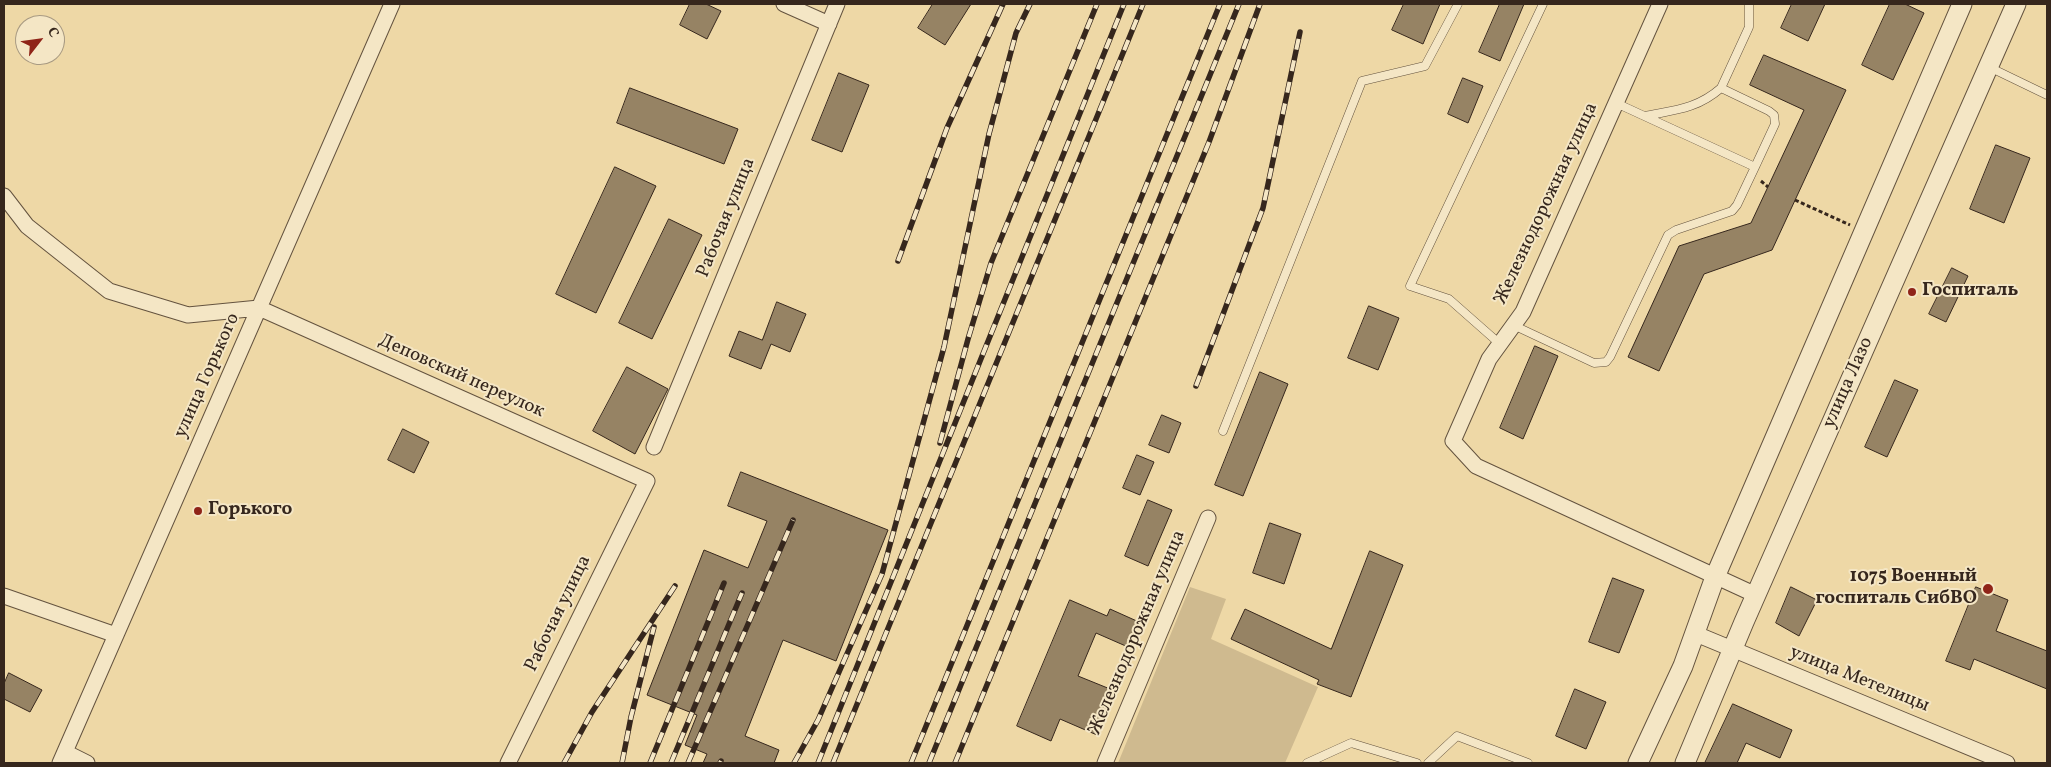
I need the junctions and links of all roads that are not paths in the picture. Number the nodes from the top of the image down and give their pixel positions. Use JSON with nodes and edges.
{"nodes":[{"id":1,"x":392,"y":4,"type":"edge"},
{"id":2,"x":784,"y":4,"type":"edge"},
{"id":3,"x":837,"y":4,"type":"edge"},
{"id":4,"x":1458,"y":4,"type":"edge"},
{"id":5,"x":1543,"y":4,"type":"edge"},
{"id":6,"x":1660,"y":4,"type":"edge"},
{"id":7,"x":1749,"y":4,"type":"edge"},
{"id":8,"x":1962,"y":4,"type":"edge"},
{"id":9,"x":2016,"y":4,"type":"edge"},
{"id":10,"x":828,"y":24,"type":"junction"},
{"id":11,"x":1989,"y":67,"type":"junction"},
{"id":12,"x":1721,"y":88,"type":"junction"},
{"id":13,"x":2047,"y":95,"type":"edge"},
{"id":14,"x":1616,"y":103,"type":"junction"},
{"id":15,"x":1644,"y":116,"type":"junction"},
{"id":16,"x":1755,"y":168,"type":"junction"},
{"id":17,"x":4,"y":196,"type":"edge"},
{"id":18,"x":259,"y":308,"type":"junction"},
{"id":19,"x":1513,"y":325,"type":"junction"},
{"id":20,"x":1500,"y":344,"type":"junction"},
{"id":21,"x":1223,"y":431,"type":"dead end"},
{"id":22,"x":654,"y":448,"type":"dead end"},
{"id":23,"x":647,"y":481,"type":"joint"},
{"id":24,"x":1208,"y":518,"type":"dead end"},
{"id":25,"x":1715,"y":577,"type":"junction"},
{"id":26,"x":4,"y":596,"type":"edge"},
{"id":27,"x":1756,"y":596,"type":"junction"},
{"id":28,"x":1696,"y":634,"type":"junction"},
{"id":29,"x":116,"y":635,"type":"junction"},
{"id":30,"x":1732,"y":649,"type":"junction"},
{"id":31,"x":63,"y":758,"type":"edge"},
{"id":32,"x":87,"y":763,"type":"edge"},
{"id":33,"x":508,"y":763,"type":"edge"},
{"id":34,"x":1105,"y":763,"type":"edge"},
{"id":35,"x":1307,"y":763,"type":"edge"},
{"id":36,"x":1417,"y":763,"type":"edge"},
{"id":37,"x":1428,"y":763,"type":"edge"},
{"id":38,"x":1528,"y":763,"type":"edge"},
{"id":39,"x":1638,"y":763,"type":"edge"},
{"id":40,"x":1685,"y":763,"type":"edge"},
{"id":41,"x":2008,"y":763,"type":"edge"}],
"edges":[{"from":1,"to":18,"type":"street","name":"улица Горького"},
{"from":2,"to":10,"type":"street"},
{"from":3,"to":10,"type":"street","name":"Рабочая улица"},
{"from":4,"to":21,"type":"lane"},
{"from":5,"to":20,"type":"lane"},
{"from":6,"to":14,"type":"street","name":"Железнодорожная улица"},
{"from":7,"to":12,"type":"lane"},
{"from":8,"to":25,"type":"street"},
{"from":9,"to":11,"type":"street","name":"улица Лазо"},
{"from":10,"to":22,"type":"street","name":"Рабочая улица"},
{"from":11,"to":13,"type":"lane"},
{"from":11,"to":27,"type":"street","name":"улица Лазо"},
{"from":12,"to":15,"type":"lane"},
{"from":12,"to":16,"type":"lane"},
{"from":14,"to":15,"type":"lane"},
{"from":14,"to":19,"type":"street","name":"Железнодорожная улица"},
{"from":15,"to":16,"type":"lane"},
{"from":16,"to":19,"type":"lane"},
{"from":17,"to":18,"type":"street"},
{"from":18,"to":23,"type":"street","name":"Деповский переулок"},
{"from":18,"to":29,"type":"street","name":"улица Горького"},
{"from":19,"to":20,"type":"street","name":"Железнодорожная улица"},
{"from":20,"to":25,"type":"street","name":"Железнодорожная улица"},
{"from":23,"to":33,"type":"street","name":"Рабочая улица"},
{"from":24,"to":34,"type":"street","name":"Железнодорожная улица"},
{"from":25,"to":27,"type":"street"},
{"from":25,"to":28,"type":"street"},
{"from":26,"to":29,"type":"street"},
{"from":27,"to":30,"type":"street","name":"улица Лазо"},
{"from":28,"to":30,"type":"street","name":"улица Метелицы"},
{"from":28,"to":39,"type":"street"},
{"from":29,"to":31,"type":"street","name":"улица Горького"},
{"from":30,"to":40,"type":"street","name":"улица Лазо"},
{"from":30,"to":41,"type":"street","name":"улица Метелицы"},
{"from":31,"to":32,"type":"street"},
{"from":35,"to":36,"type":"lane"},
{"from":37,"to":38,"type":"lane"}]}
